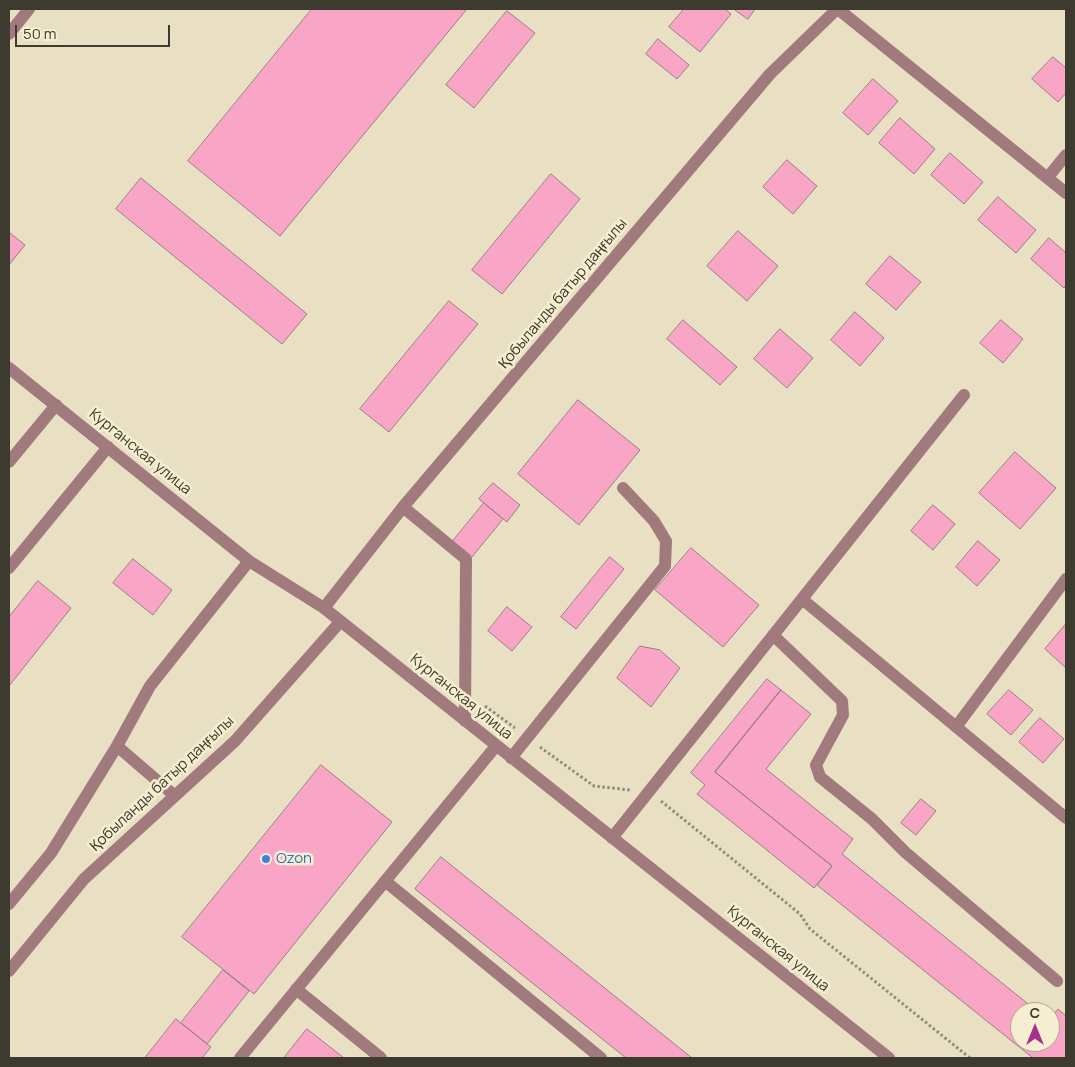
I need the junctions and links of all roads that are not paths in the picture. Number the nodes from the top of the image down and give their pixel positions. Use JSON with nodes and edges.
{"nodes":[{"id":1,"x":29,"y":9,"type":"edge"},
{"id":2,"x":837,"y":9,"type":"edge"},
{"id":3,"x":9,"y":34,"type":"edge"},
{"id":4,"x":1066,"y":155,"type":"edge"},
{"id":5,"x":1048,"y":178,"type":"junction"},
{"id":6,"x":1066,"y":193,"type":"edge"},
{"id":7,"x":9,"y":368,"type":"edge"},
{"id":8,"x":964,"y":395,"type":"dead end"},
{"id":9,"x":56,"y":405,"type":"junction"},
{"id":10,"x":108,"y":447,"type":"junction"},
{"id":11,"x":9,"y":462,"type":"edge"},
{"id":12,"x":623,"y":488,"type":"dead end"},
{"id":13,"x":403,"y":507,"type":"junction"},
{"id":14,"x":249,"y":561,"type":"junction"},
{"id":15,"x":9,"y":568,"type":"edge"},
{"id":16,"x":1066,"y":579,"type":"edge"},
{"id":17,"x":802,"y":599,"type":"junction"},
{"id":18,"x":324,"y":608,"type":"junction"},
{"id":19,"x":340,"y":622,"type":"junction"},
{"id":20,"x":773,"y":635,"type":"junction"},
{"id":21,"x":465,"y":721,"type":"junction"},
{"id":22,"x":956,"y":727,"type":"junction"},
{"id":23,"x":117,"y":746,"type":"junction"},
{"id":24,"x":496,"y":746,"type":"junction"},
{"id":25,"x":511,"y":758,"type":"junction"},
{"id":26,"x":175,"y":796,"type":"junction"},
{"id":27,"x":1066,"y":818,"type":"edge"},
{"id":28,"x":612,"y":838,"type":"junction"},
{"id":29,"x":385,"y":881,"type":"junction"},
{"id":30,"x":9,"y":904,"type":"edge"},
{"id":31,"x":9,"y":971,"type":"edge"},
{"id":32,"x":1057,"y":981,"type":"dead end"},
{"id":33,"x":296,"y":989,"type":"junction"},
{"id":34,"x":240,"y":1058,"type":"edge"},
{"id":35,"x":381,"y":1058,"type":"edge"},
{"id":36,"x":601,"y":1058,"type":"edge"},
{"id":37,"x":889,"y":1058,"type":"edge"}],
"edges":[{"from":1,"to":3,"type":"street"},
{"from":2,"to":5,"type":"street"},
{"from":2,"to":13,"type":"street","name":"Қобыланды батыр даңғылы"},
{"from":4,"to":5,"type":"street"},
{"from":5,"to":6,"type":"street"},
{"from":7,"to":9,"type":"street","name":"Курганская улица"},
{"from":8,"to":17,"type":"street"},
{"from":9,"to":10,"type":"street","name":"Курганская улица"},
{"from":9,"to":11,"type":"street"},
{"from":10,"to":14,"type":"street","name":"Курганская улица"},
{"from":10,"to":15,"type":"street"},
{"from":12,"to":25,"type":"street"},
{"from":13,"to":18,"type":"street","name":"Қобыланды батыр даңғылы"},
{"from":13,"to":21,"type":"street"},
{"from":14,"to":18,"type":"street","name":"Курганская улица"},
{"from":14,"to":23,"type":"street"},
{"from":16,"to":22,"type":"street"},
{"from":17,"to":20,"type":"street"},
{"from":17,"to":22,"type":"street"},
{"from":18,"to":19,"type":"street","name":"Курганская улица"},
{"from":19,"to":21,"type":"street","name":"Курганская улица"},
{"from":19,"to":26,"type":"street","name":"Қобыланды батыр даңғылы"},
{"from":20,"to":28,"type":"street"},
{"from":20,"to":32,"type":"street"},
{"from":21,"to":24,"type":"street","name":"Курганская улица"},
{"from":22,"to":27,"type":"street"},
{"from":23,"to":26,"type":"street"},
{"from":23,"to":30,"type":"street"},
{"from":24,"to":25,"type":"street","name":"Курганская улица"},
{"from":24,"to":29,"type":"street"},
{"from":25,"to":28,"type":"street","name":"Курганская улица"},
{"from":26,"to":31,"type":"street","name":"Қобыланды батыр даңғылы"},
{"from":28,"to":37,"type":"street","name":"Курганская улица"},
{"from":29,"to":33,"type":"street"},
{"from":29,"to":36,"type":"street"},
{"from":33,"to":34,"type":"street"},
{"from":33,"to":35,"type":"street"}]}
